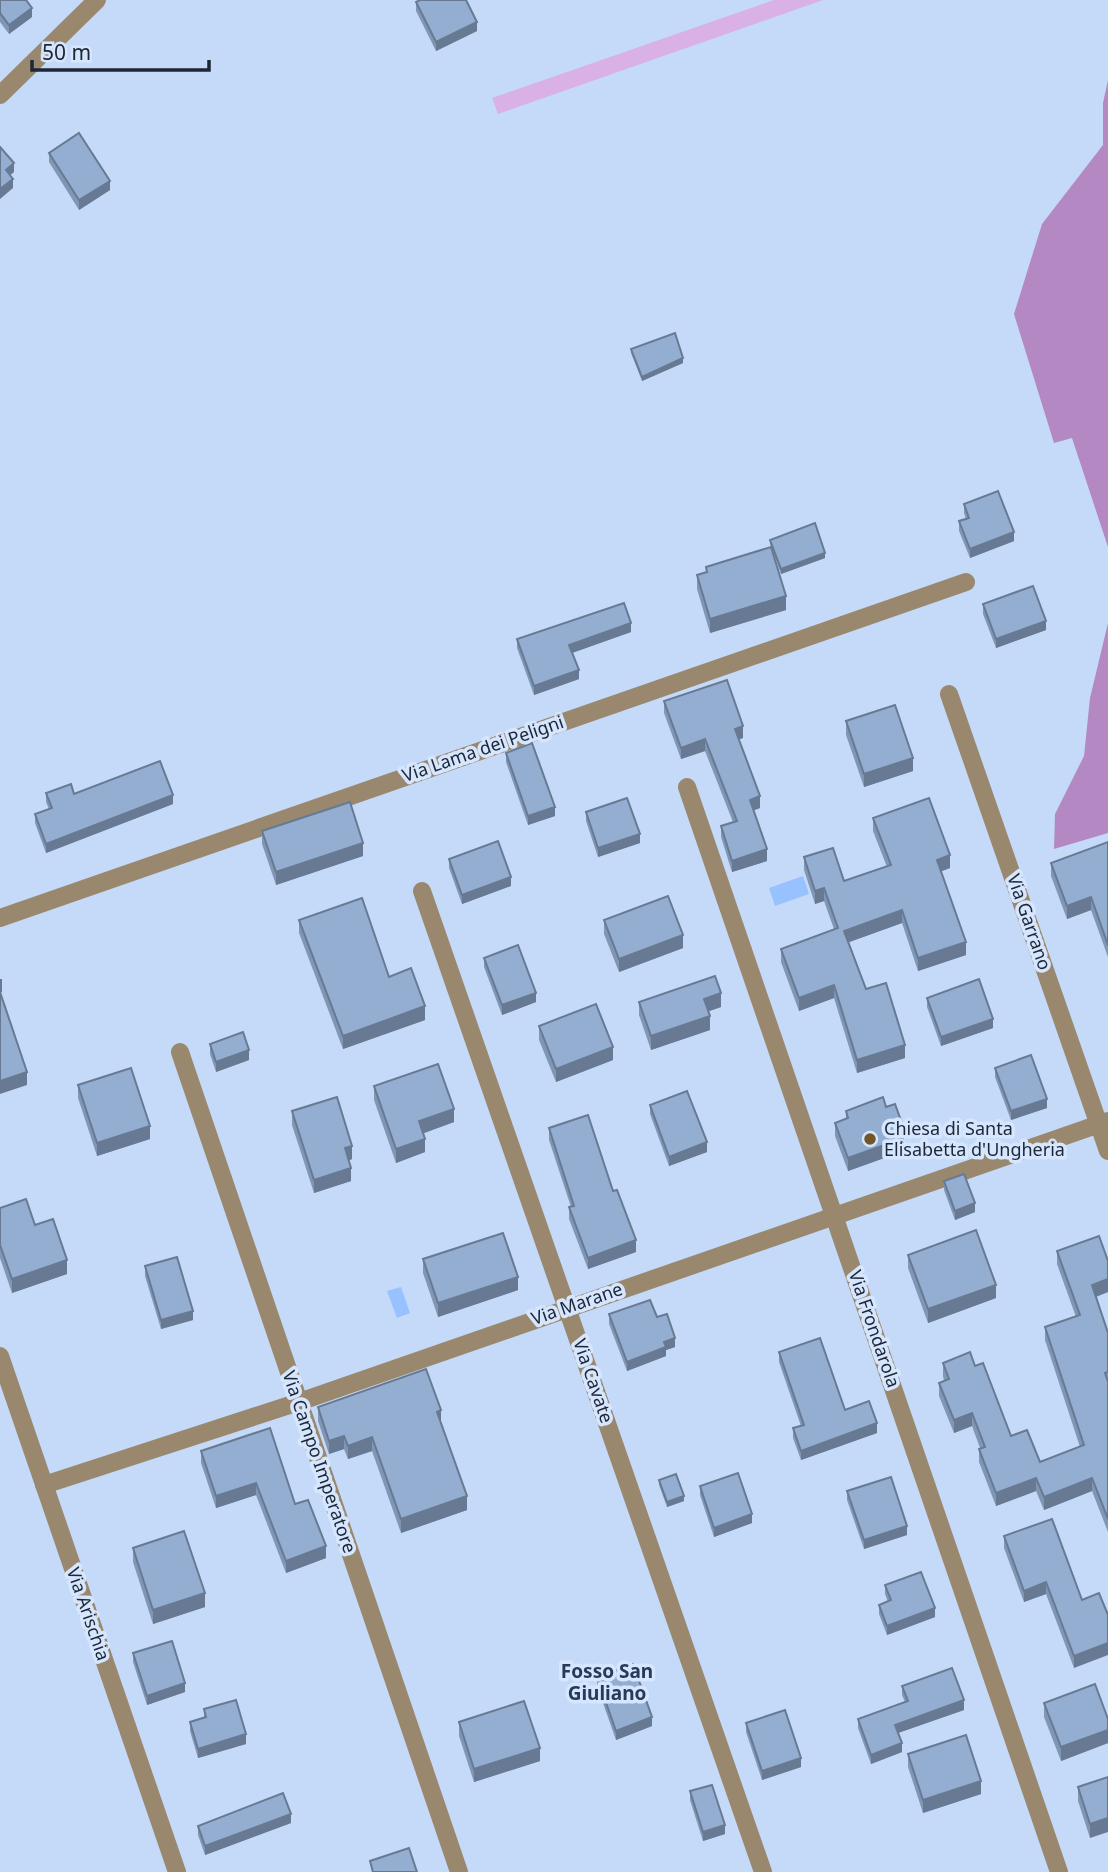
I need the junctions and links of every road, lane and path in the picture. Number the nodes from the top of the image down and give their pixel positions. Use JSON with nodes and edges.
{"nodes":[{"id":1,"x":97,"y":0,"type":"edge"},
{"id":2,"x":0,"y":94,"type":"edge"},
{"id":3,"x":967,"y":582,"type":"dead end"},
{"id":4,"x":949,"y":694,"type":"dead end"},
{"id":5,"x":687,"y":787,"type":"dead end"},
{"id":6,"x":422,"y":891,"type":"dead end"},
{"id":7,"x":0,"y":918,"type":"edge"},
{"id":8,"x":180,"y":1052,"type":"dead end"},
{"id":9,"x":1103,"y":1122,"type":"edge"},
{"id":10,"x":1108,"y":1151,"type":"edge"},
{"id":11,"x":836,"y":1216,"type":"junction"},
{"id":12,"x":567,"y":1307,"type":"junction"},
{"id":13,"x":0,"y":1356,"type":"edge"},
{"id":14,"x":299,"y":1402,"type":"junction"},
{"id":15,"x":44,"y":1485,"type":"junction"},
{"id":16,"x":177,"y":1872,"type":"edge"},
{"id":17,"x":459,"y":1872,"type":"edge"},
{"id":18,"x":763,"y":1872,"type":"edge"},
{"id":19,"x":1059,"y":1872,"type":"edge"}],
"edges":[{"from":1,"to":2,"type":"street"},
{"from":3,"to":7,"type":"street","name":"Via Lama dei Peligni"},
{"from":4,"to":9,"type":"street","name":"Via Garrano"},
{"from":5,"to":11,"type":"street","name":"Via Frondarola"},
{"from":6,"to":12,"type":"street","name":"Via Cavate"},
{"from":8,"to":14,"type":"street","name":"Via Campo Imperatore"},
{"from":9,"to":10,"type":"street","name":"Via Garrano"},
{"from":9,"to":11,"type":"street","name":"Via Marane"},
{"from":11,"to":12,"type":"street","name":"Via Marane"},
{"from":11,"to":19,"type":"street","name":"Via Frondarola"},
{"from":12,"to":14,"type":"street","name":"Via Marane"},
{"from":12,"to":18,"type":"street","name":"Via Cavate"},
{"from":13,"to":15,"type":"street","name":"Via Arischia"},
{"from":14,"to":15,"type":"street","name":"Via Marane"},
{"from":14,"to":17,"type":"street","name":"Via Campo Imperatore"},
{"from":15,"to":16,"type":"street","name":"Via Arischia"}]}
